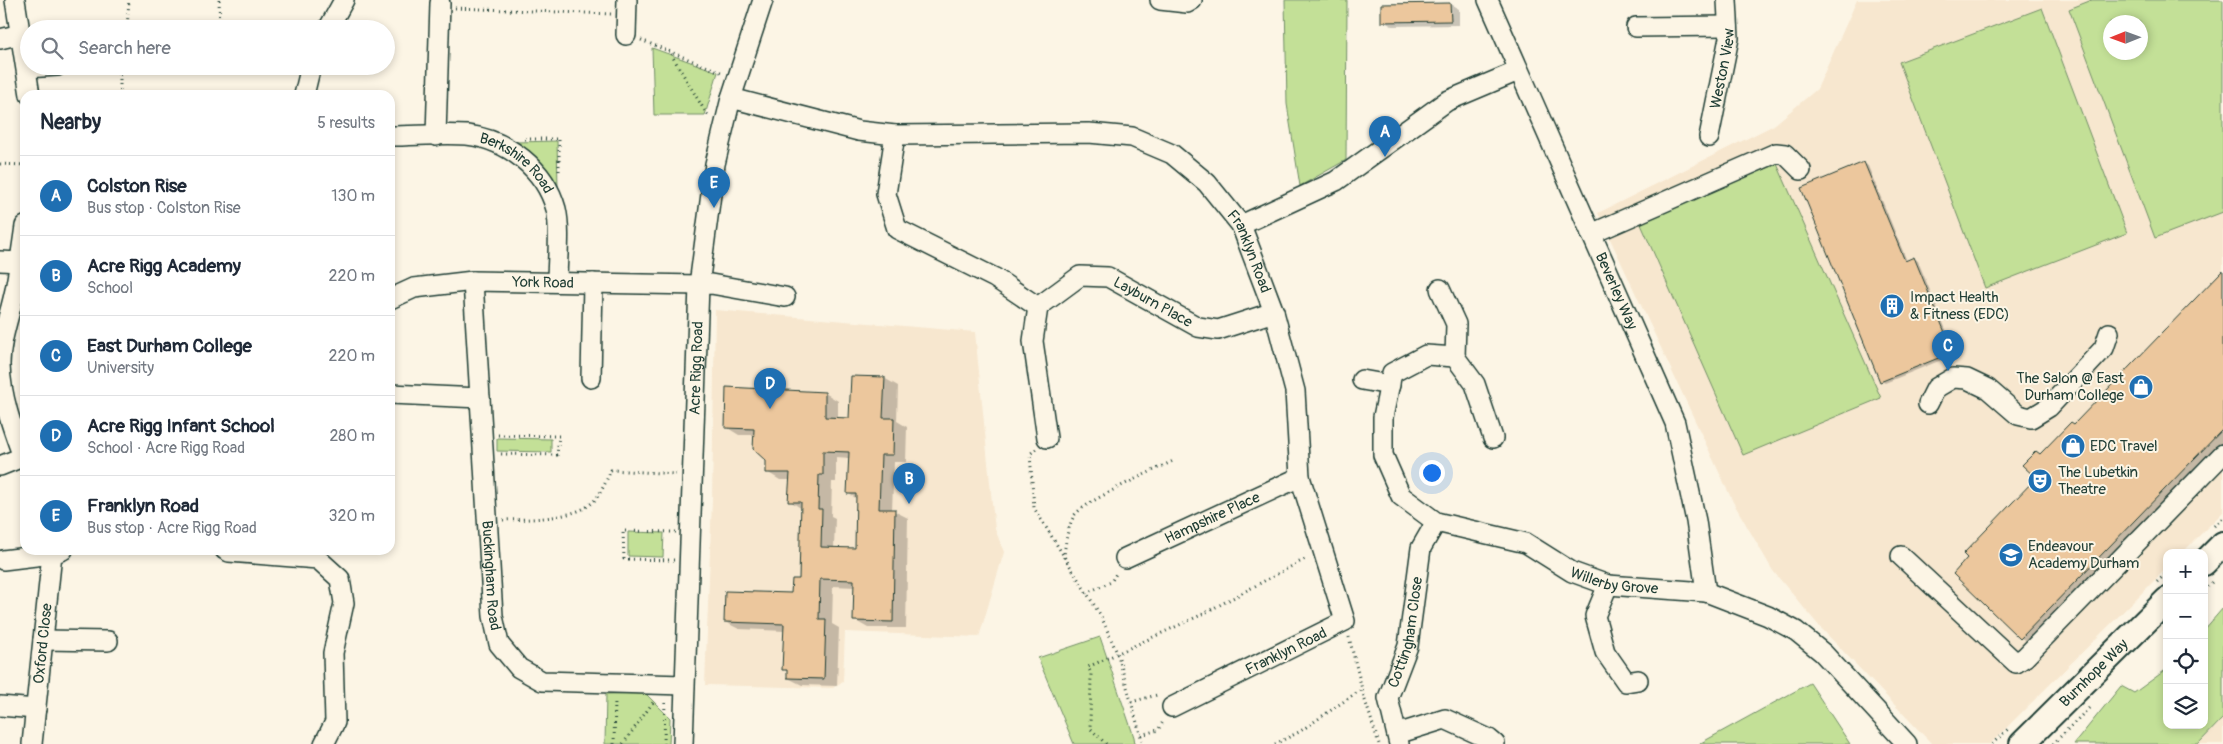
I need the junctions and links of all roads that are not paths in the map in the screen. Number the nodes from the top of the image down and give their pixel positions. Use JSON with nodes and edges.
{"nodes":[{"id":1,"x":15,"y":0,"type":"edge"},
{"id":2,"x":344,"y":0,"type":"edge"},
{"id":3,"x":763,"y":0,"type":"edge"},
{"id":4,"x":1160,"y":0,"type":"edge"},
{"id":5,"x":1192,"y":0,"type":"edge"},
{"id":6,"x":1488,"y":0,"type":"edge"},
{"id":7,"x":1727,"y":0,"type":"edge"},
{"id":8,"x":440,"y":5,"type":"road end"},
{"id":9,"x":626,"y":7,"type":"edge"},
{"id":10,"x":333,"y":20,"type":"edge"},
{"id":11,"x":1728,"y":26,"type":"junction"},
{"id":12,"x":1636,"y":27,"type":"dead end"},
{"id":13,"x":20,"y":28,"type":"edge"},
{"id":14,"x":20,"y":34,"type":"edge"},
{"id":15,"x":626,"y":35,"type":"road end"},
{"id":16,"x":0,"y":38,"type":"edge"},
{"id":17,"x":1518,"y":71,"type":"junction"},
{"id":18,"x":27,"y":75,"type":"edge"},
{"id":19,"x":309,"y":75,"type":"edge"},
{"id":20,"x":29,"y":90,"type":"edge"},
{"id":21,"x":305,"y":90,"type":"edge"},
{"id":22,"x":731,"y":98,"type":"junction"},
{"id":23,"x":895,"y":135,"type":"junction"},
{"id":24,"x":395,"y":136,"type":"edge"},
{"id":25,"x":436,"y":136,"type":"junction"},
{"id":26,"x":1709,"y":137,"type":"dead end"},
{"id":27,"x":1801,"y":170,"type":"dead end"},
{"id":28,"x":1241,"y":225,"type":"junction"},
{"id":29,"x":1591,"y":234,"type":"junction"},
{"id":30,"x":20,"y":256,"type":"edge"},
{"id":31,"x":0,"y":261,"type":"edge"},
{"id":32,"x":19,"y":262,"type":"junction"},
{"id":33,"x":473,"y":281,"type":"junction"},
{"id":34,"x":557,"y":282,"type":"junction"},
{"id":35,"x":593,"y":283,"type":"junction"},
{"id":36,"x":699,"y":286,"type":"junction"},
{"id":37,"x":1440,"y":289,"type":"dead end"},
{"id":38,"x":20,"y":291,"type":"edge"},
{"id":39,"x":395,"y":297,"type":"edge"},
{"id":40,"x":785,"y":297,"type":"dead end"},
{"id":41,"x":1038,"y":306,"type":"junction"},
{"id":42,"x":1274,"y":312,"type":"junction"},
{"id":43,"x":2109,"y":333,"type":"dead end"},
{"id":44,"x":1454,"y":357,"type":"junction"},
{"id":45,"x":591,"y":378,"type":"dead end"},
{"id":46,"x":1362,"y":380,"type":"dead end"},
{"id":47,"x":1390,"y":385,"type":"junction"},
{"id":48,"x":2,"y":394,"type":"edge"},
{"id":49,"x":395,"y":394,"type":"edge"},
{"id":50,"x":480,"y":398,"type":"junction"},
{"id":51,"x":1928,"y":404,"type":"dead end"},
{"id":52,"x":1047,"y":438,"type":"road end"},
{"id":53,"x":1493,"y":438,"type":"dead end"},
{"id":54,"x":20,"y":447,"type":"edge"},
{"id":55,"x":2223,"y":454,"type":"edge"},
{"id":56,"x":20,"y":458,"type":"edge"},
{"id":57,"x":0,"y":466,"type":"edge"},
{"id":58,"x":1300,"y":477,"type":"junction"},
{"id":59,"x":1436,"y":522,"type":"junction"},
{"id":60,"x":2223,"y":544,"type":"edge"},
{"id":61,"x":37,"y":555,"type":"edge"},
{"id":62,"x":57,"y":555,"type":"edge"},
{"id":63,"x":267,"y":555,"type":"edge"},
{"id":64,"x":1901,"y":556,"type":"dead end"},
{"id":65,"x":1125,"y":558,"type":"road end"},
{"id":66,"x":2208,"y":559,"type":"edge"},
{"id":67,"x":3,"y":560,"type":"dead end"},
{"id":68,"x":1608,"y":585,"type":"junction"},
{"id":69,"x":1706,"y":592,"type":"junction"},
{"id":70,"x":2163,"y":604,"type":"edge"},
{"id":71,"x":43,"y":640,"type":"junction"},
{"id":72,"x":108,"y":641,"type":"dead end"},
{"id":73,"x":1638,"y":680,"type":"dead end"},
{"id":74,"x":675,"y":684,"type":"junction"},
{"id":75,"x":0,"y":706,"type":"edge"},
{"id":76,"x":1172,"y":707,"type":"road end"},
{"id":77,"x":36,"y":709,"type":"junction"},
{"id":78,"x":1398,"y":739,"type":"edge"},
{"id":79,"x":32,"y":744,"type":"edge"},
{"id":80,"x":324,"y":744,"type":"edge"},
{"id":81,"x":683,"y":744,"type":"edge"},
{"id":82,"x":1495,"y":744,"type":"edge"},
{"id":83,"x":1907,"y":744,"type":"edge"},
{"id":84,"x":2022,"y":744,"type":"edge"}],
"edges":[{"from":1,"to":13,"type":"street"},
{"from":2,"to":10,"type":"street"},
{"from":3,"to":22,"type":"street","name":"Acre Rigg Road"},
{"from":4,"to":5,"type":"street"},
{"from":6,"to":17,"type":"street","name":"Beverley Way"},
{"from":7,"to":11,"type":"street","name":"Weston View"},
{"from":8,"to":25,"type":"street"},
{"from":9,"to":15,"type":"street"},
{"from":11,"to":12,"type":"street"},
{"from":11,"to":26,"type":"street","name":"Weston View"},
{"from":14,"to":16,"type":"street"},
{"from":17,"to":28,"type":"street"},
{"from":17,"to":29,"type":"street","name":"Beverley Way"},
{"from":18,"to":20,"type":"street"},
{"from":19,"to":21,"type":"street"},
{"from":22,"to":23,"type":"street","name":"Franklyn Road"},
{"from":22,"to":36,"type":"street","name":"Acre Rigg Road"},
{"from":23,"to":28,"type":"street","name":"Franklyn Road"},
{"from":23,"to":41,"type":"street"},
{"from":24,"to":25,"type":"street","name":"Berkshire Road"},
{"from":25,"to":34,"type":"street","name":"Berkshire Road"},
{"from":27,"to":29,"type":"street"},
{"from":28,"to":42,"type":"street","name":"Franklyn Road"},
{"from":29,"to":69,"type":"street","name":"Beverley Way"},
{"from":30,"to":32,"type":"street"},
{"from":31,"to":32,"type":"street"},
{"from":32,"to":38,"type":"street"},
{"from":33,"to":34,"type":"street","name":"York Road"},
{"from":33,"to":39,"type":"street","name":"York Road"},
{"from":33,"to":50,"type":"street","name":"Buckingham Road"},
{"from":34,"to":35,"type":"street","name":"York Road"},
{"from":35,"to":36,"type":"street","name":"York Road"},
{"from":35,"to":45,"type":"street"},
{"from":36,"to":40,"type":"street","name":"York Road"},
{"from":36,"to":74,"type":"street","name":"Acre Rigg Road"},
{"from":37,"to":44,"type":"street"},
{"from":38,"to":48,"type":"street"},
{"from":41,"to":42,"type":"street","name":"Layburn Place"},
{"from":41,"to":52,"type":"street"},
{"from":42,"to":58,"type":"street","name":"Franklyn Road"},
{"from":43,"to":51,"type":"street"},
{"from":44,"to":47,"type":"street","name":"Willerby Grove"},
{"from":44,"to":53,"type":"street"},
{"from":46,"to":47,"type":"street"},
{"from":47,"to":59,"type":"street","name":"Willerby Grove"},
{"from":48,"to":54,"type":"street"},
{"from":49,"to":50,"type":"street"},
{"from":50,"to":74,"type":"street","name":"Buckingham Road"},
{"from":55,"to":64,"type":"street"},
{"from":56,"to":57,"type":"street"},
{"from":58,"to":65,"type":"street","name":"Hampshire Place"},
{"from":58,"to":76,"type":"street","name":"Franklyn Road"},
{"from":59,"to":68,"type":"street","name":"Willerby Grove"},
{"from":59,"to":78,"type":"street","name":"Cottingham Close"},
{"from":60,"to":66,"type":"main road"},
{"from":61,"to":67,"type":"street"},
{"from":62,"to":71,"type":"street","name":"Oxford Close"},
{"from":63,"to":80,"type":"street"},
{"from":68,"to":69,"type":"street","name":"Willerby Grove"},
{"from":68,"to":73,"type":"street"},
{"from":69,"to":83,"type":"street","name":"Willerby Grove"},
{"from":70,"to":84,"type":"main road","name":"Burnhope Way"},
{"from":71,"to":72,"type":"street"},
{"from":71,"to":77,"type":"street","name":"Oxford Close"},
{"from":74,"to":81,"type":"street","name":"Acre Rigg Road"},
{"from":75,"to":77,"type":"street"},
{"from":77,"to":79,"type":"street","name":"Oxford Close"},
{"from":78,"to":82,"type":"street"}]}
